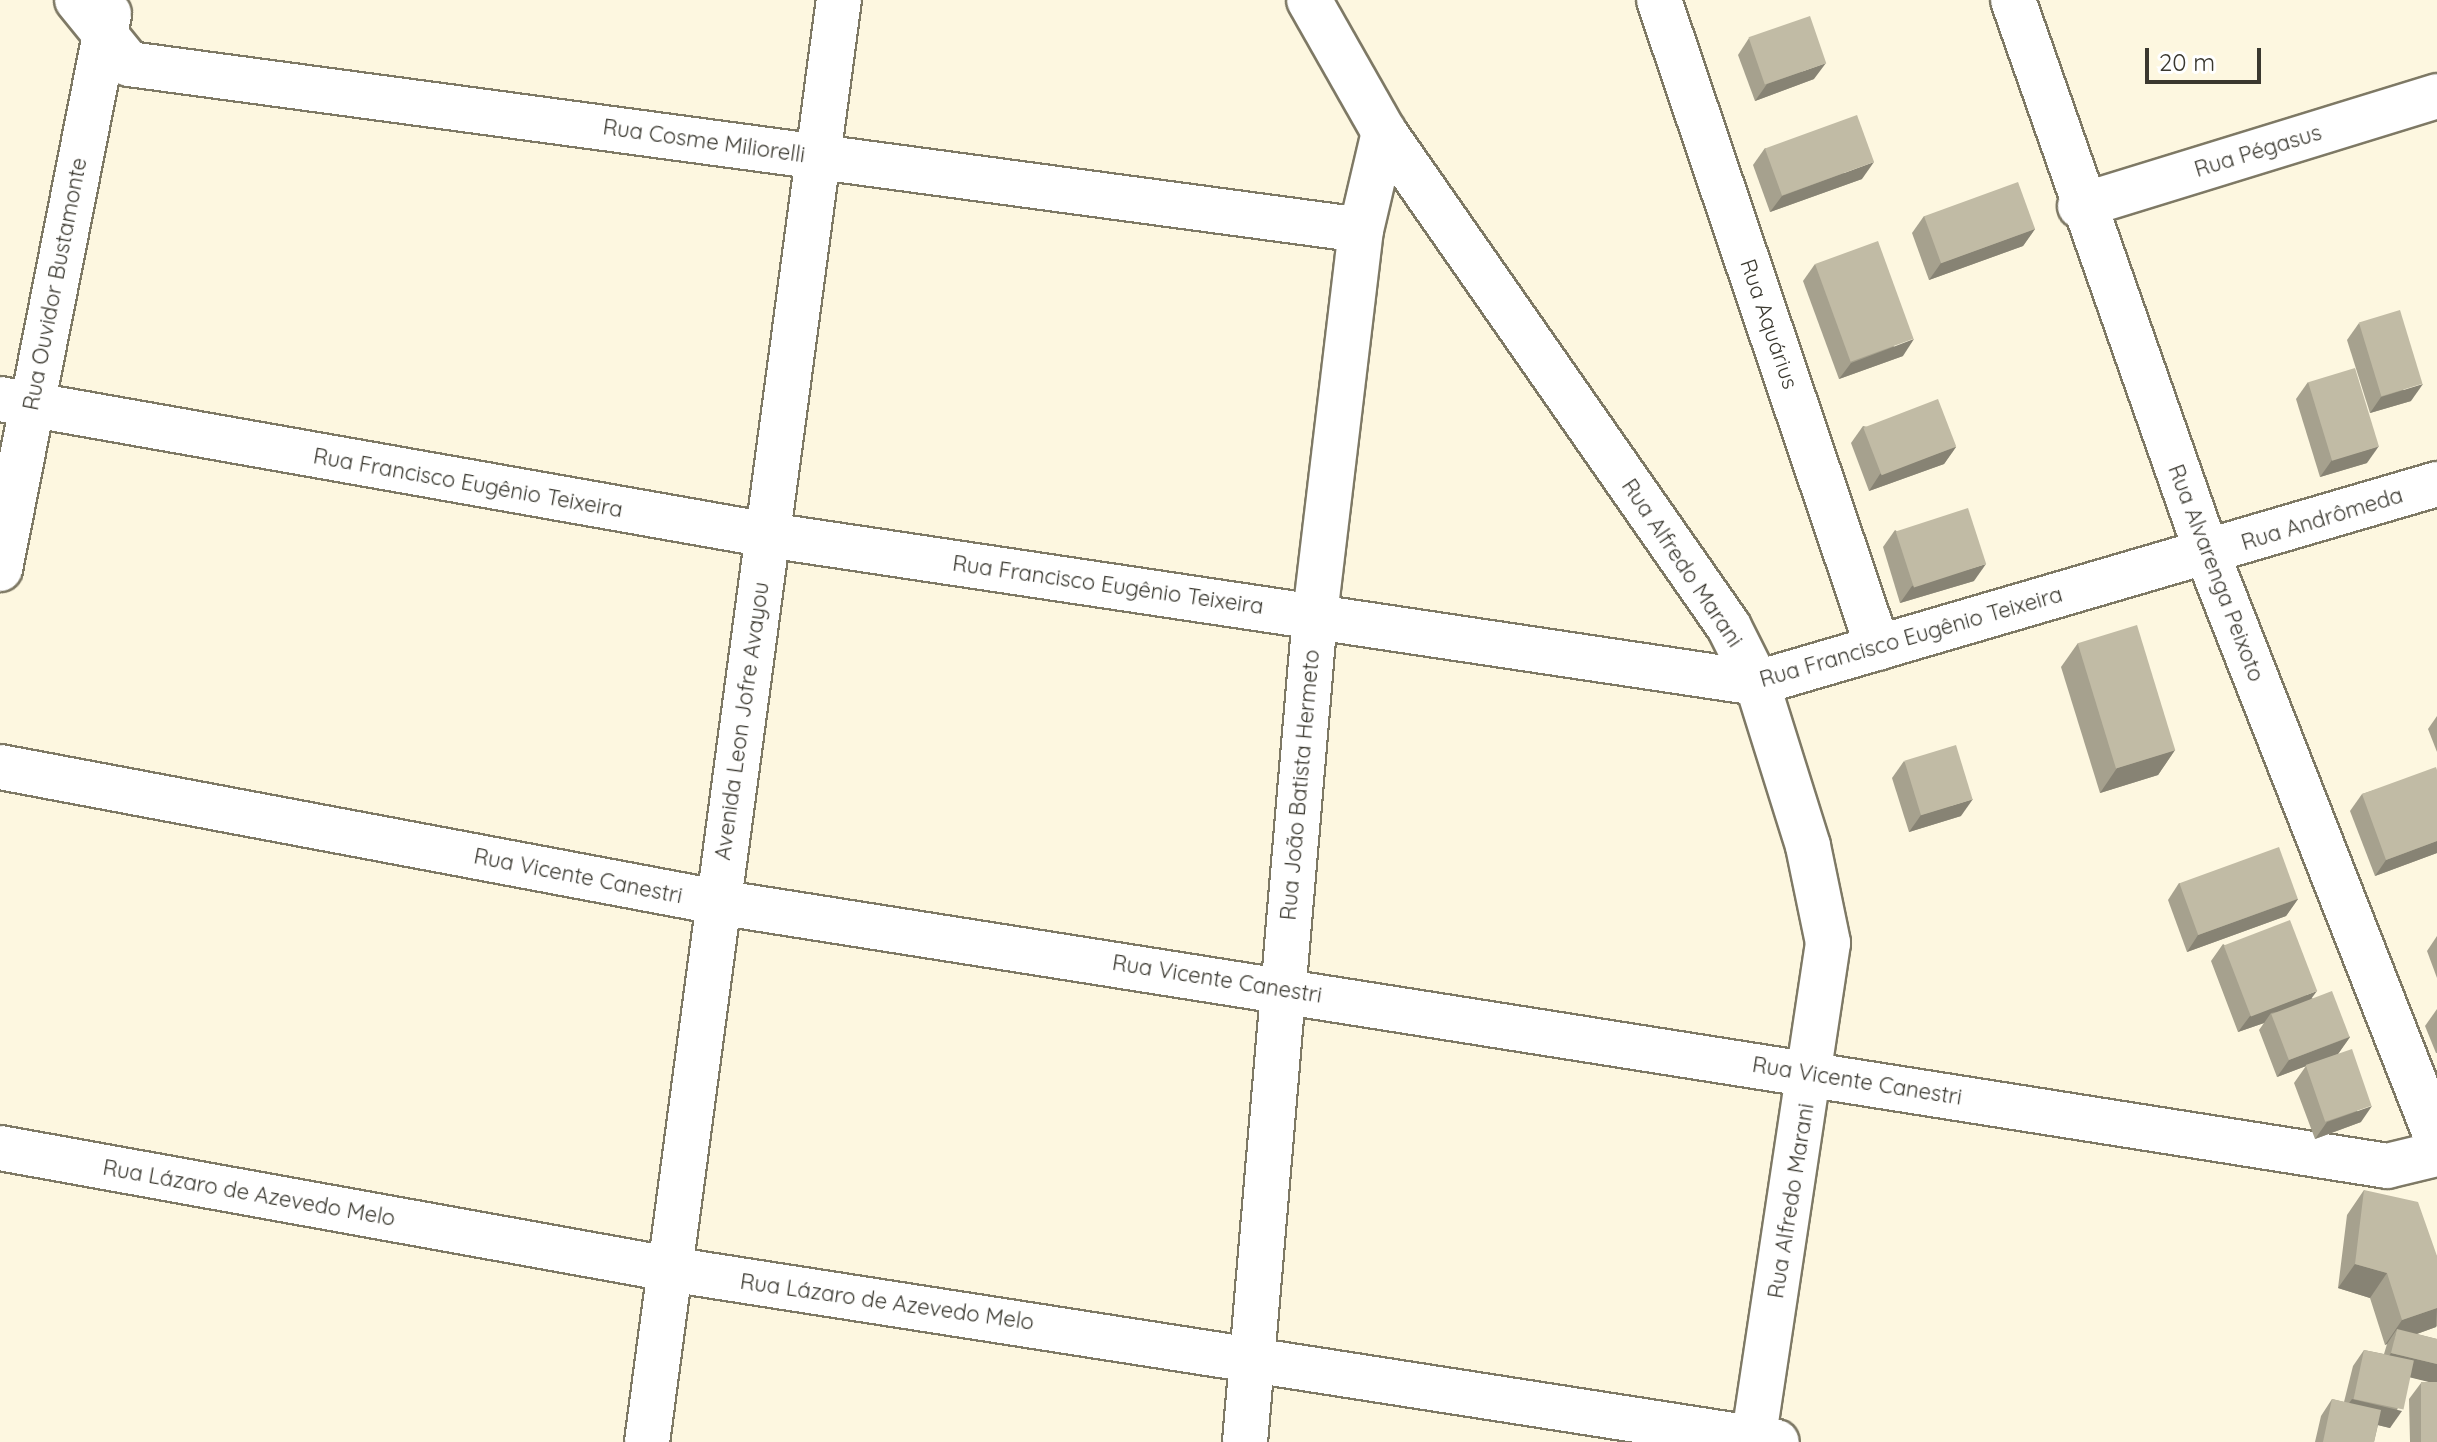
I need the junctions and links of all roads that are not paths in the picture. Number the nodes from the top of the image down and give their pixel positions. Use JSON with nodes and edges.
{"nodes":[{"id":1,"x":77,"y":0,"type":"edge"},
{"id":2,"x":839,"y":0,"type":"edge"},
{"id":3,"x":1309,"y":0,"type":"edge"},
{"id":4,"x":1659,"y":0,"type":"edge"},
{"id":5,"x":2013,"y":0,"type":"edge"},
{"id":6,"x":108,"y":18,"type":"edge"},
{"id":7,"x":2437,"y":96,"type":"edge"},
{"id":8,"x":1384,"y":132,"type":"junction"},
{"id":9,"x":822,"y":157,"type":"junction"},
{"id":10,"x":2080,"y":206,"type":"junction"},
{"id":11,"x":1361,"y":230,"type":"junction"},
{"id":12,"x":15,"y":403,"type":"edge"},
{"id":13,"x":2437,"y":484,"type":"edge"},
{"id":14,"x":768,"y":535,"type":"junction"},
{"id":15,"x":2207,"y":553,"type":"junction"},
{"id":16,"x":0,"y":569,"type":"edge"},
{"id":17,"x":1315,"y":615,"type":"junction"},
{"id":18,"x":1878,"y":648,"type":"junction"},
{"id":19,"x":1757,"y":683,"type":"junction"},
{"id":20,"x":0,"y":767,"type":"edge"},
{"id":21,"x":717,"y":902,"type":"junction"},
{"id":22,"x":1282,"y":989,"type":"junction"},
{"id":23,"x":1811,"y":1074,"type":"junction"},
{"id":24,"x":2437,"y":1139,"type":"edge"},
{"id":25,"x":0,"y":1148,"type":"edge"},
{"id":26,"x":2437,"y":1154,"type":"edge"},
{"id":27,"x":669,"y":1269,"type":"junction"},
{"id":28,"x":1253,"y":1356,"type":"junction"},
{"id":29,"x":1761,"y":1440,"type":"edge"},
{"id":30,"x":647,"y":1442,"type":"edge"},
{"id":31,"x":1245,"y":1442,"type":"edge"}],
"edges":[{"from":1,"to":6,"type":"street","name":"Rua Cosme Miliorelli"},
{"from":2,"to":9,"type":"street","name":"Avenida Leon Jofre Avayou"},
{"from":3,"to":8,"type":"street","name":"Rua Alfredo Marani"},
{"from":4,"to":18,"type":"street","name":"Rua Aquárius"},
{"from":5,"to":10,"type":"street","name":"Rua Alvarenga Peixoto"},
{"from":6,"to":9,"type":"street","name":"Rua Cosme Miliorelli"},
{"from":6,"to":12,"type":"street","name":"Rua Ouvidor Bustamonte"},
{"from":7,"to":10,"type":"street","name":"Rua Pégasus"},
{"from":8,"to":11,"type":"street","name":"Rua João Batista Hermeto"},
{"from":8,"to":19,"type":"street","name":"Rua Alfredo Marani"},
{"from":9,"to":11,"type":"street","name":"Rua Cosme Miliorelli"},
{"from":9,"to":14,"type":"street","name":"Avenida Leon Jofre Avayou"},
{"from":10,"to":15,"type":"street","name":"Rua Alvarenga Peixoto"},
{"from":11,"to":17,"type":"street","name":"Rua João Batista Hermeto"},
{"from":12,"to":14,"type":"street","name":"Rua Francisco Eugênio Teixeira"},
{"from":12,"to":16,"type":"street","name":"Rua Ouvidor Bustamonte"},
{"from":13,"to":15,"type":"street","name":"Rua Andrômeda"},
{"from":14,"to":17,"type":"street","name":"Rua Francisco Eugênio Teixeira"},
{"from":14,"to":21,"type":"street","name":"Avenida Leon Jofre Avayou"},
{"from":15,"to":18,"type":"street","name":"Rua Francisco Eugênio Teixeira"},
{"from":15,"to":24,"type":"street","name":"Rua Alvarenga Peixoto"},
{"from":17,"to":19,"type":"street","name":"Rua Francisco Eugênio Teixeira"},
{"from":17,"to":22,"type":"street","name":"Rua João Batista Hermeto"},
{"from":18,"to":19,"type":"street","name":"Rua Francisco Eugênio Teixeira"},
{"from":19,"to":23,"type":"street","name":"Rua Alfredo Marani"},
{"from":20,"to":21,"type":"street","name":"Rua Vicente Canestri"},
{"from":21,"to":22,"type":"street","name":"Rua Vicente Canestri"},
{"from":21,"to":27,"type":"street","name":"Avenida Leon Jofre Avayou"},
{"from":22,"to":23,"type":"street","name":"Rua Vicente Canestri"},
{"from":22,"to":28,"type":"street","name":"Rua João Batista Hermeto"},
{"from":23,"to":26,"type":"street","name":"Rua Vicente Canestri"},
{"from":23,"to":29,"type":"street","name":"Rua Alfredo Marani"},
{"from":25,"to":27,"type":"street","name":"Rua Lázaro de Azevedo Melo"},
{"from":27,"to":28,"type":"street","name":"Rua Lázaro de Azevedo Melo"},
{"from":27,"to":30,"type":"street","name":"Avenida Leon Jofre Avayou"},
{"from":28,"to":29,"type":"street","name":"Rua Lázaro de Azevedo Melo"},
{"from":28,"to":31,"type":"street","name":"Rua João Batista Hermeto"}]}
